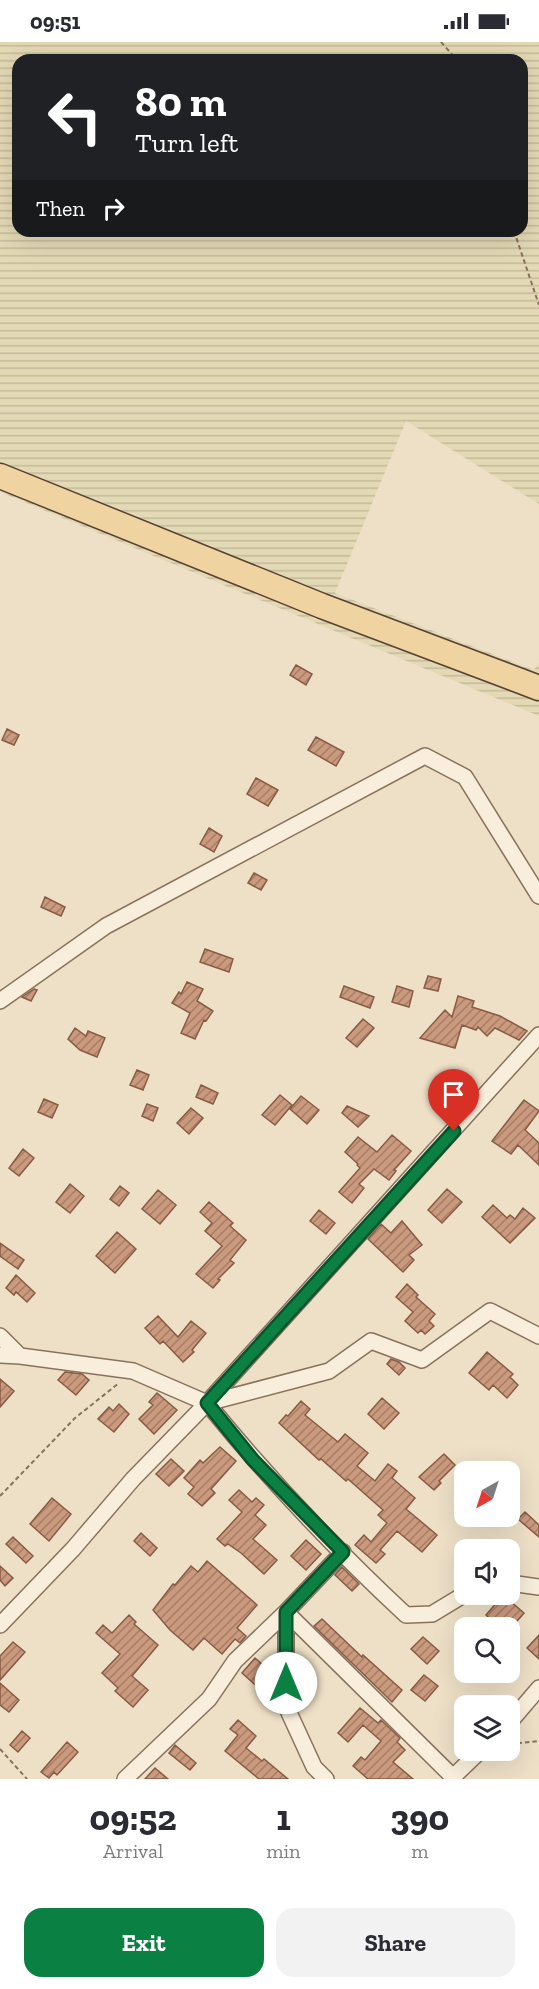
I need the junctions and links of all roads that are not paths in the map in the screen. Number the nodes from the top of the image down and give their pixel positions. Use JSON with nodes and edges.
{"nodes":[{"id":1,"x":0,"y":476,"type":"edge"},
{"id":2,"x":539,"y":688,"type":"edge"},
{"id":3,"x":539,"y":896,"type":"edge"},
{"id":4,"x":0,"y":1001,"type":"edge"},
{"id":5,"x":539,"y":1035,"type":"edge"},
{"id":6,"x":0,"y":1336,"type":"edge"},
{"id":7,"x":539,"y":1336,"type":"edge"},
{"id":8,"x":0,"y":1355,"type":"edge"},
{"id":9,"x":20,"y":1356,"type":"junction"},
{"id":10,"x":207,"y":1403,"type":"junction"},
{"id":11,"x":343,"y":1552,"type":"junction"},
{"id":12,"x":520,"y":1584,"type":"edge"},
{"id":13,"x":539,"y":1587,"type":"edge"},
{"id":14,"x":454,"y":1601,"type":"edge"},
{"id":15,"x":286,"y":1612,"type":"junction"},
{"id":16,"x":0,"y":1625,"type":"edge"},
{"id":17,"x":539,"y":1688,"type":"edge"},
{"id":18,"x":520,"y":1710,"type":"edge"},
{"id":19,"x":470,"y":1761,"type":"edge"},
{"id":20,"x":453,"y":1778,"type":"edge"},
{"id":21,"x":125,"y":1779,"type":"edge"},
{"id":22,"x":326,"y":1779,"type":"edge"}],
"edges":[{"from":1,"to":2,"type":"main road"},
{"from":3,"to":4,"type":"street"},
{"from":5,"to":10,"type":"street"},
{"from":6,"to":9,"type":"street"},
{"from":7,"to":10,"type":"street"},
{"from":8,"to":9,"type":"street"},
{"from":9,"to":10,"type":"street"},
{"from":10,"to":11,"type":"street"},
{"from":10,"to":16,"type":"street"},
{"from":11,"to":14,"type":"street"},
{"from":11,"to":15,"type":"street"},
{"from":12,"to":13,"type":"street"},
{"from":15,"to":20,"type":"street"},
{"from":15,"to":21,"type":"street"},
{"from":15,"to":22,"type":"street"},
{"from":17,"to":18,"type":"street"},
{"from":19,"to":20,"type":"street"}]}
